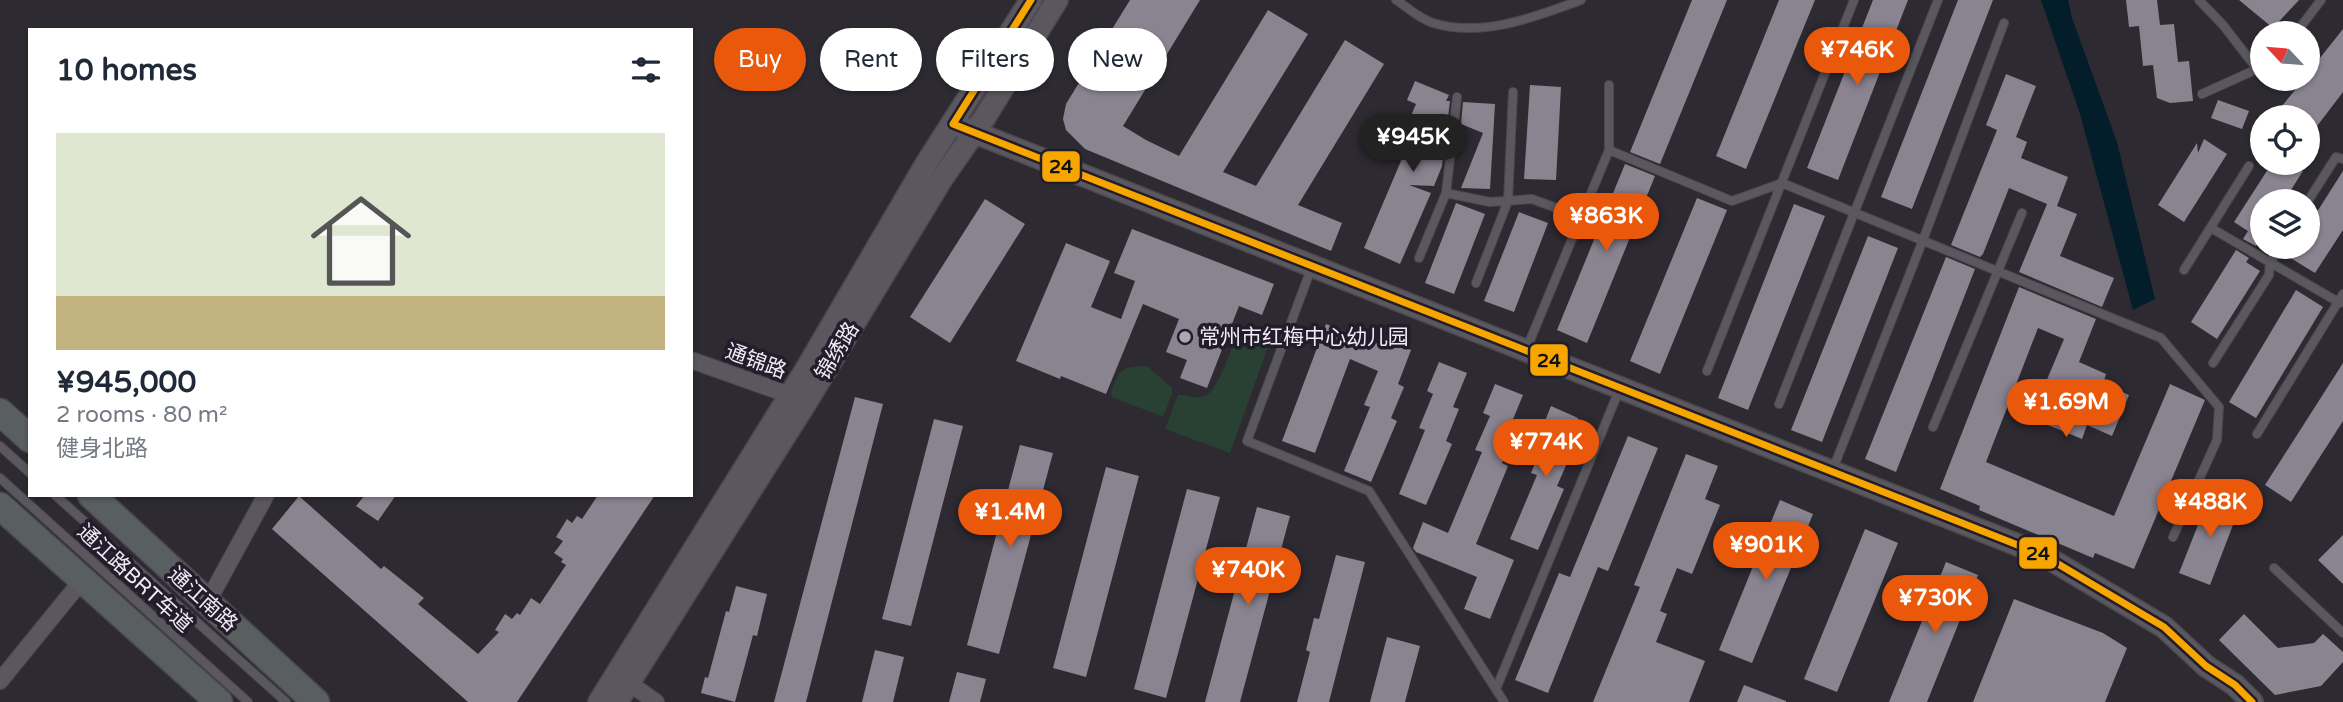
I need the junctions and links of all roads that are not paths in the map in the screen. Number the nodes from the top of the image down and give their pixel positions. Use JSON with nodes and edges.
{"nodes":[{"id":1,"x":1031,"y":0,"type":"edge"},
{"id":2,"x":1057,"y":0,"type":"edge"},
{"id":3,"x":1396,"y":0,"type":"edge"},
{"id":4,"x":1581,"y":0,"type":"edge"},
{"id":5,"x":1854,"y":0,"type":"edge"},
{"id":6,"x":1938,"y":0,"type":"edge"},
{"id":7,"x":2199,"y":0,"type":"edge"},
{"id":8,"x":2321,"y":0,"type":"edge"},
{"id":9,"x":2305,"y":21,"type":"edge"},
{"id":10,"x":2004,"y":23,"type":"dead end"},
{"id":11,"x":2250,"y":55,"type":"edge"},
{"id":12,"x":2250,"y":71,"type":"edge"},
{"id":13,"x":1608,"y":85,"type":"dead end"},
{"id":14,"x":1513,"y":92,"type":"dead end"},
{"id":15,"x":2202,"y":94,"type":"dead end"},
{"id":16,"x":1457,"y":97,"type":"dead end"},
{"id":17,"x":953,"y":124,"type":"junction"},
{"id":18,"x":975,"y":132,"type":"junction"},
{"id":19,"x":1609,"y":150,"type":"junction"},
{"id":20,"x":2343,"y":159,"type":"edge"},
{"id":21,"x":2249,"y":166,"type":"dead end"},
{"id":22,"x":1782,"y":183,"type":"junction"},
{"id":23,"x":2316,"y":189,"type":"edge"},
{"id":24,"x":1446,"y":193,"type":"junction"},
{"id":25,"x":1508,"y":201,"type":"junction"},
{"id":26,"x":1855,"y":212,"type":"junction"},
{"id":27,"x":2022,"y":213,"type":"dead end"},
{"id":28,"x":1581,"y":217,"type":"junction"},
{"id":29,"x":2211,"y":228,"type":"junction"},
{"id":30,"x":1923,"y":240,"type":"junction"},
{"id":31,"x":1419,"y":258,"type":"dead end"},
{"id":32,"x":2272,"y":259,"type":"edge"},
{"id":33,"x":2270,"y":262,"type":"junction"},
{"id":34,"x":1312,"y":266,"type":"junction"},
{"id":35,"x":2184,"y":270,"type":"dead end"},
{"id":36,"x":1999,"y":271,"type":"junction"},
{"id":37,"x":1476,"y":283,"type":"dead end"},
{"id":38,"x":2342,"y":300,"type":"edge"},
{"id":39,"x":1526,"y":350,"type":"junction"},
{"id":40,"x":693,"y":361,"type":"edge"},
{"id":41,"x":2213,"y":363,"type":"dead end"},
{"id":42,"x":1707,"y":371,"type":"dead end"},
{"id":43,"x":1620,"y":388,"type":"junction"},
{"id":44,"x":798,"y":398,"type":"junction"},
{"id":45,"x":1779,"y":404,"type":"dead end"},
{"id":46,"x":0,"y":412,"type":"edge"},
{"id":47,"x":1933,"y":428,"type":"dead end"},
{"id":48,"x":2257,"y":434,"type":"dead end"},
{"id":49,"x":28,"y":437,"type":"edge"},
{"id":50,"x":0,"y":446,"type":"edge"},
{"id":51,"x":28,"y":471,"type":"edge"},
{"id":52,"x":1832,"y":472,"type":"junction"},
{"id":53,"x":0,"y":478,"type":"edge"},
{"id":54,"x":57,"y":497,"type":"edge"},
{"id":55,"x":93,"y":497,"type":"edge"},
{"id":56,"x":265,"y":497,"type":"edge"},
{"id":57,"x":0,"y":506,"type":"edge"},
{"id":58,"x":2173,"y":537,"type":"dead end"},
{"id":59,"x":2274,"y":568,"type":"dead end"},
{"id":60,"x":83,"y":579,"type":"junction"},
{"id":61,"x":208,"y":603,"type":"junction"},
{"id":62,"x":2343,"y":633,"type":"edge"},
{"id":63,"x":2206,"y":666,"type":"junction"},
{"id":64,"x":0,"y":681,"type":"edge"},
{"id":65,"x":629,"y":683,"type":"junction"},
{"id":66,"x":1496,"y":689,"type":"junction"},
{"id":67,"x":219,"y":702,"type":"edge"},
{"id":68,"x":248,"y":702,"type":"edge"},
{"id":69,"x":286,"y":702,"type":"edge"},
{"id":70,"x":316,"y":702,"type":"edge"},
{"id":71,"x":599,"y":702,"type":"edge"},
{"id":72,"x":617,"y":702,"type":"edge"},
{"id":73,"x":656,"y":702,"type":"edge"},
{"id":74,"x":1504,"y":702,"type":"edge"},
{"id":75,"x":2233,"y":702,"type":"edge"},
{"id":76,"x":2252,"y":702,"type":"edge"}],
"edges":[{"from":1,"to":17,"type":"street","name":"锦绣路"},
{"from":2,"to":18,"type":"street","name":"锦绣路"},
{"from":3,"to":4,"type":"lane"},
{"from":5,"to":22,"type":"lane"},
{"from":6,"to":26,"type":"lane"},
{"from":7,"to":11,"type":"lane"},
{"from":8,"to":9,"type":"lane"},
{"from":10,"to":30,"type":"lane"},
{"from":12,"to":15,"type":"lane"},
{"from":13,"to":19,"type":"lane"},
{"from":14,"to":25,"type":"lane"},
{"from":16,"to":24,"type":"lane"},
{"from":17,"to":18,"type":"street"},
{"from":17,"to":44,"type":"street","name":"锦绣路"},
{"from":18,"to":34,"type":"street"},
{"from":18,"to":44,"type":"street","name":"锦绣路"},
{"from":19,"to":22,"type":"lane"},
{"from":19,"to":28,"type":"lane"},
{"from":20,"to":23,"type":"lane"},
{"from":21,"to":29,"type":"lane"},
{"from":22,"to":26,"type":"lane"},
{"from":22,"to":42,"type":"lane"},
{"from":24,"to":25,"type":"lane"},
{"from":24,"to":31,"type":"lane"},
{"from":25,"to":28,"type":"lane"},
{"from":25,"to":37,"type":"lane"},
{"from":26,"to":30,"type":"lane"},
{"from":26,"to":45,"type":"lane"},
{"from":27,"to":36,"type":"lane"},
{"from":28,"to":39,"type":"lane"},
{"from":29,"to":33,"type":"lane"},
{"from":29,"to":35,"type":"lane"},
{"from":30,"to":36,"type":"lane"},
{"from":30,"to":52,"type":"lane"},
{"from":32,"to":33,"type":"lane"},
{"from":33,"to":38,"type":"lane"},
{"from":33,"to":41,"type":"lane"},
{"from":34,"to":39,"type":"street"},
{"from":34,"to":66,"type":"lane"},
{"from":36,"to":47,"type":"lane"},
{"from":36,"to":58,"type":"lane"},
{"from":38,"to":48,"type":"lane"},
{"from":39,"to":43,"type":"street"},
{"from":40,"to":44,"type":"street","name":"通锦路"},
{"from":43,"to":52,"type":"street"},
{"from":43,"to":66,"type":"lane"},
{"from":44,"to":65,"type":"street","name":"锦绣路"},
{"from":44,"to":71,"type":"street","name":"锦绣路"},
{"from":46,"to":49,"type":"main road"},
{"from":50,"to":51,"type":"lane"},
{"from":52,"to":63,"type":"street"},
{"from":53,"to":68,"type":"lane","name":"通江路BRT车道"},
{"from":54,"to":69,"type":"lane","name":"通江路BRT车道"},
{"from":55,"to":61,"type":"main road","name":"通江南路"},
{"from":56,"to":61,"type":"street"},
{"from":57,"to":60,"type":"main road"},
{"from":59,"to":62,"type":"lane"},
{"from":60,"to":64,"type":"street"},
{"from":60,"to":67,"type":"main road"},
{"from":61,"to":70,"type":"main road","name":"通江南路"},
{"from":63,"to":75,"type":"street"},
{"from":63,"to":76,"type":"street"},
{"from":65,"to":72,"type":"street","name":"锦绣路"},
{"from":65,"to":73,"type":"street"},
{"from":66,"to":74,"type":"lane"}]}
